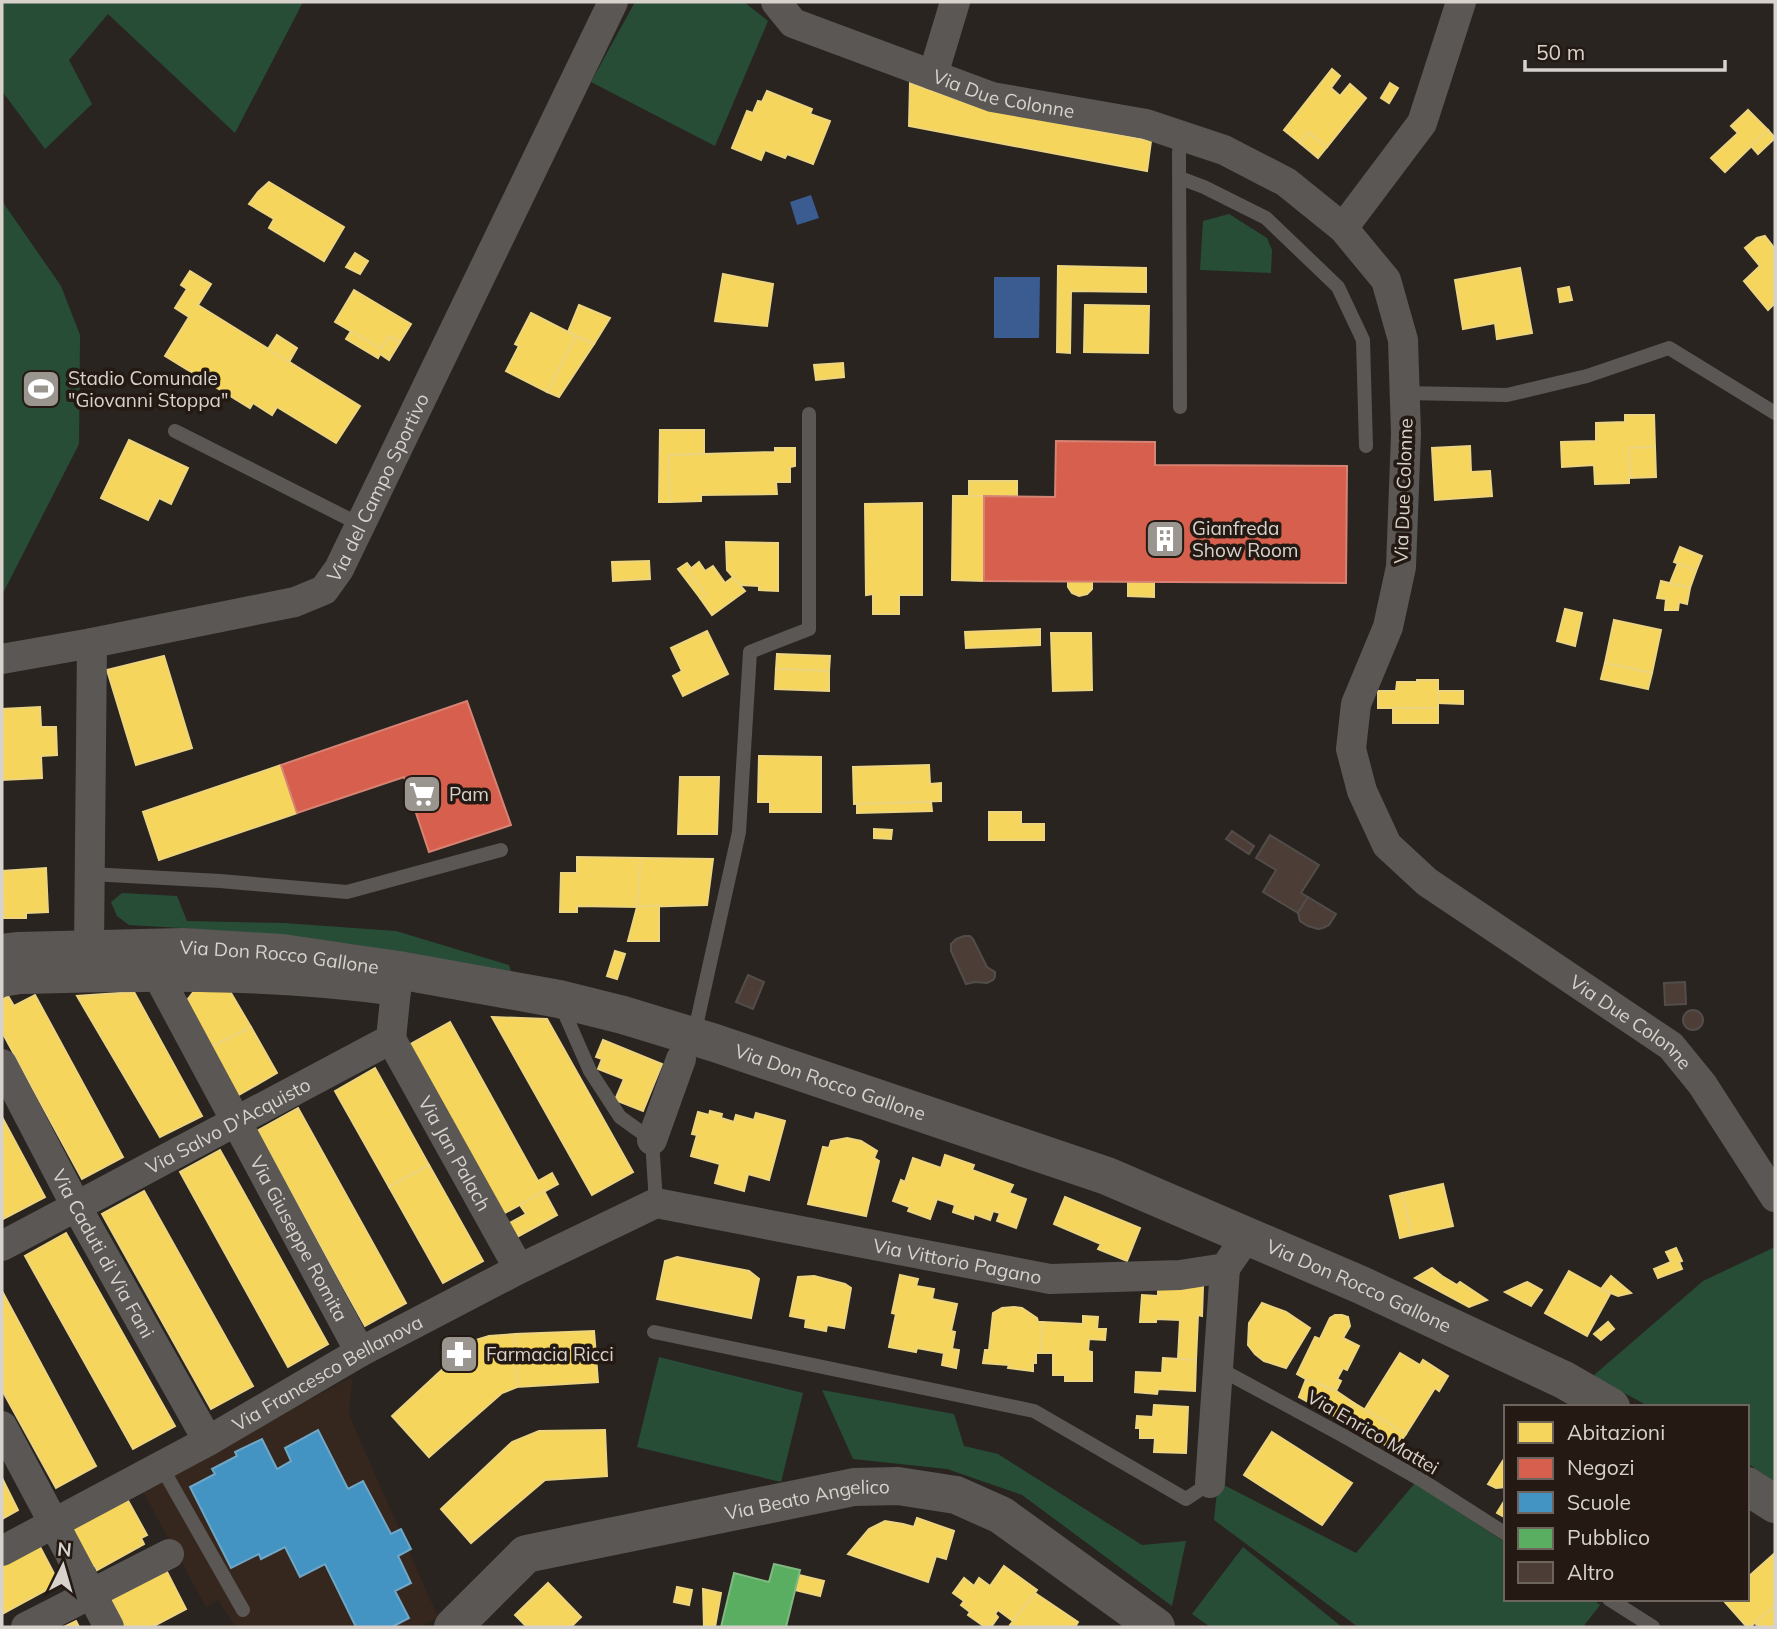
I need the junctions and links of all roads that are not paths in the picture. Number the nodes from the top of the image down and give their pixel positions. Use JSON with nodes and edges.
{"nodes":[{"id":1,"x":613,"y":2,"type":"edge"},
{"id":2,"x":776,"y":2,"type":"edge"},
{"id":3,"x":956,"y":2,"type":"edge"},
{"id":4,"x":1461,"y":2,"type":"edge"},
{"id":5,"x":933,"y":75,"type":"junction"},
{"id":6,"x":1180,"y":135,"type":"junction"},
{"id":7,"x":1180,"y":178,"type":"junction"},
{"id":8,"x":1343,"y":228,"type":"junction"},
{"id":9,"x":1405,"y":393,"type":"junction"},
{"id":10,"x":1180,"y":407,"type":"dead end"},
{"id":11,"x":1775,"y":413,"type":"edge"},
{"id":12,"x":809,"y":414,"type":"dead end"},
{"id":13,"x":175,"y":431,"type":"dead end"},
{"id":14,"x":1366,"y":446,"type":"dead end"},
{"id":15,"x":361,"y":525,"type":"junction"},
{"id":16,"x":92,"y":643,"type":"junction"},
{"id":17,"x":2,"y":659,"type":"edge"},
{"id":18,"x":501,"y":850,"type":"dead end"},
{"id":19,"x":90,"y":874,"type":"junction"},
{"id":20,"x":89,"y":948,"type":"junction"},
{"id":21,"x":2,"y":953,"type":"edge"},
{"id":22,"x":159,"y":976,"type":"junction"},
{"id":23,"x":397,"y":981,"type":"junction"},
{"id":24,"x":2,"y":982,"type":"edge"},
{"id":25,"x":559,"y":999,"type":"junction"},
{"id":26,"x":391,"y":1039,"type":"junction"},
{"id":27,"x":687,"y":1048,"type":"junction"},
{"id":28,"x":2,"y":1064,"type":"edge"},
{"id":29,"x":235,"y":1122,"type":"junction"},
{"id":30,"x":652,"y":1140,"type":"junction"},
{"id":31,"x":1775,"y":1197,"type":"edge"},
{"id":32,"x":656,"y":1203,"type":"junction"},
{"id":33,"x":76,"y":1206,"type":"junction"},
{"id":34,"x":1247,"y":1236,"type":"junction"},
{"id":35,"x":2,"y":1246,"type":"edge"},
{"id":36,"x":1225,"y":1268,"type":"junction"},
{"id":37,"x":519,"y":1269,"type":"junction"},
{"id":38,"x":654,"y":1332,"type":"dead end"},
{"id":39,"x":360,"y":1352,"type":"junction"},
{"id":40,"x":1218,"y":1368,"type":"junction"},
{"id":41,"x":1608,"y":1405,"type":"edge"},
{"id":42,"x":2,"y":1426,"type":"edge"},
{"id":43,"x":208,"y":1441,"type":"junction"},
{"id":44,"x":161,"y":1466,"type":"junction"},
{"id":45,"x":1210,"y":1483,"type":"joint"},
{"id":46,"x":1749,"y":1487,"type":"edge"},
{"id":47,"x":1775,"y":1504,"type":"edge"},
{"id":48,"x":54,"y":1523,"type":"junction"},
{"id":49,"x":1504,"y":1533,"type":"edge"},
{"id":50,"x":2,"y":1551,"type":"edge"},
{"id":51,"x":169,"y":1554,"type":"dead end"},
{"id":52,"x":92,"y":1593,"type":"junction"},
{"id":53,"x":1612,"y":1601,"type":"edge"},
{"id":54,"x":243,"y":1611,"type":"dead end"},
{"id":55,"x":26,"y":1627,"type":"edge"},
{"id":56,"x":109,"y":1627,"type":"edge"},
{"id":57,"x":453,"y":1627,"type":"edge"},
{"id":58,"x":1156,"y":1627,"type":"edge"},
{"id":59,"x":1653,"y":1627,"type":"edge"}],
"edges":[{"from":1,"to":15,"type":"street","name":"Via del Campo Sportivo"},
{"from":2,"to":5,"type":"street","name":"Via Due Colonne"},
{"from":3,"to":5,"type":"street"},
{"from":4,"to":8,"type":"street"},
{"from":5,"to":6,"type":"street","name":"Via Due Colonne"},
{"from":6,"to":7,"type":"lane"},
{"from":6,"to":8,"type":"street","name":"Via Due Colonne"},
{"from":7,"to":10,"type":"lane"},
{"from":7,"to":14,"type":"lane"},
{"from":8,"to":9,"type":"street","name":"Via Due Colonne"},
{"from":9,"to":11,"type":"lane"},
{"from":9,"to":31,"type":"street","name":"Via Due Colonne"},
{"from":12,"to":27,"type":"lane"},
{"from":13,"to":15,"type":"lane"},
{"from":15,"to":16,"type":"street","name":"Via del Campo Sportivo"},
{"from":16,"to":17,"type":"street","name":"Via del Campo Sportivo"},
{"from":16,"to":19,"type":"street"},
{"from":18,"to":19,"type":"lane"},
{"from":19,"to":20,"type":"street"},
{"from":20,"to":21,"type":"main road","name":"Via Don Rocco Gallone"},
{"from":20,"to":23,"type":"main road","name":"Via Don Rocco Gallone"},
{"from":22,"to":23,"type":"street"},
{"from":22,"to":24,"type":"street"},
{"from":22,"to":29,"type":"street","name":"Via Giuseppe Romita"},
{"from":23,"to":25,"type":"main road","name":"Via Don Rocco Gallone"},
{"from":23,"to":26,"type":"street"},
{"from":25,"to":27,"type":"main road","name":"Via Don Rocco Gallone"},
{"from":25,"to":30,"type":"lane"},
{"from":26,"to":29,"type":"street","name":"Via Salvo D'Acquisto"},
{"from":26,"to":37,"type":"street","name":"Via Jan Palach"},
{"from":27,"to":30,"type":"street"},
{"from":27,"to":34,"type":"main road","name":"Via Don Rocco Gallone"},
{"from":28,"to":33,"type":"street","name":"Via Caduti di Via Fani"},
{"from":29,"to":33,"type":"street","name":"Via Salvo D'Acquisto"},
{"from":29,"to":39,"type":"street","name":"Via Giuseppe Romita"},
{"from":30,"to":32,"type":"lane"},
{"from":32,"to":36,"type":"street","name":"Via Vittorio Pagano"},
{"from":32,"to":37,"type":"street","name":"Via Francesco Bellanova"},
{"from":33,"to":35,"type":"street","name":"Via Salvo D'Acquisto"},
{"from":33,"to":43,"type":"street","name":"Via Caduti di Via Fani"},
{"from":34,"to":36,"type":"street"},
{"from":34,"to":41,"type":"main road","name":"Via Don Rocco Gallone"},
{"from":36,"to":40,"type":"street"},
{"from":37,"to":39,"type":"street","name":"Via Francesco Bellanova"},
{"from":38,"to":45,"type":"lane"},
{"from":39,"to":43,"type":"street","name":"Via Francesco Bellanova"},
{"from":40,"to":45,"type":"street"},
{"from":40,"to":49,"type":"lane","name":"Via Enrico Mattei"},
{"from":42,"to":48,"type":"street"},
{"from":43,"to":44,"type":"street","name":"Via Francesco Bellanova"},
{"from":44,"to":48,"type":"street","name":"Via Francesco Bellanova"},
{"from":44,"to":54,"type":"lane"},
{"from":46,"to":47,"type":"main road"},
{"from":48,"to":50,"type":"street","name":"Via Francesco Bellanova"},
{"from":48,"to":52,"type":"street"},
{"from":51,"to":52,"type":"street"},
{"from":52,"to":55,"type":"street"},
{"from":52,"to":56,"type":"street"},
{"from":53,"to":59,"type":"lane"},
{"from":57,"to":58,"type":"main road","name":"Via Beato Angelico"}]}
